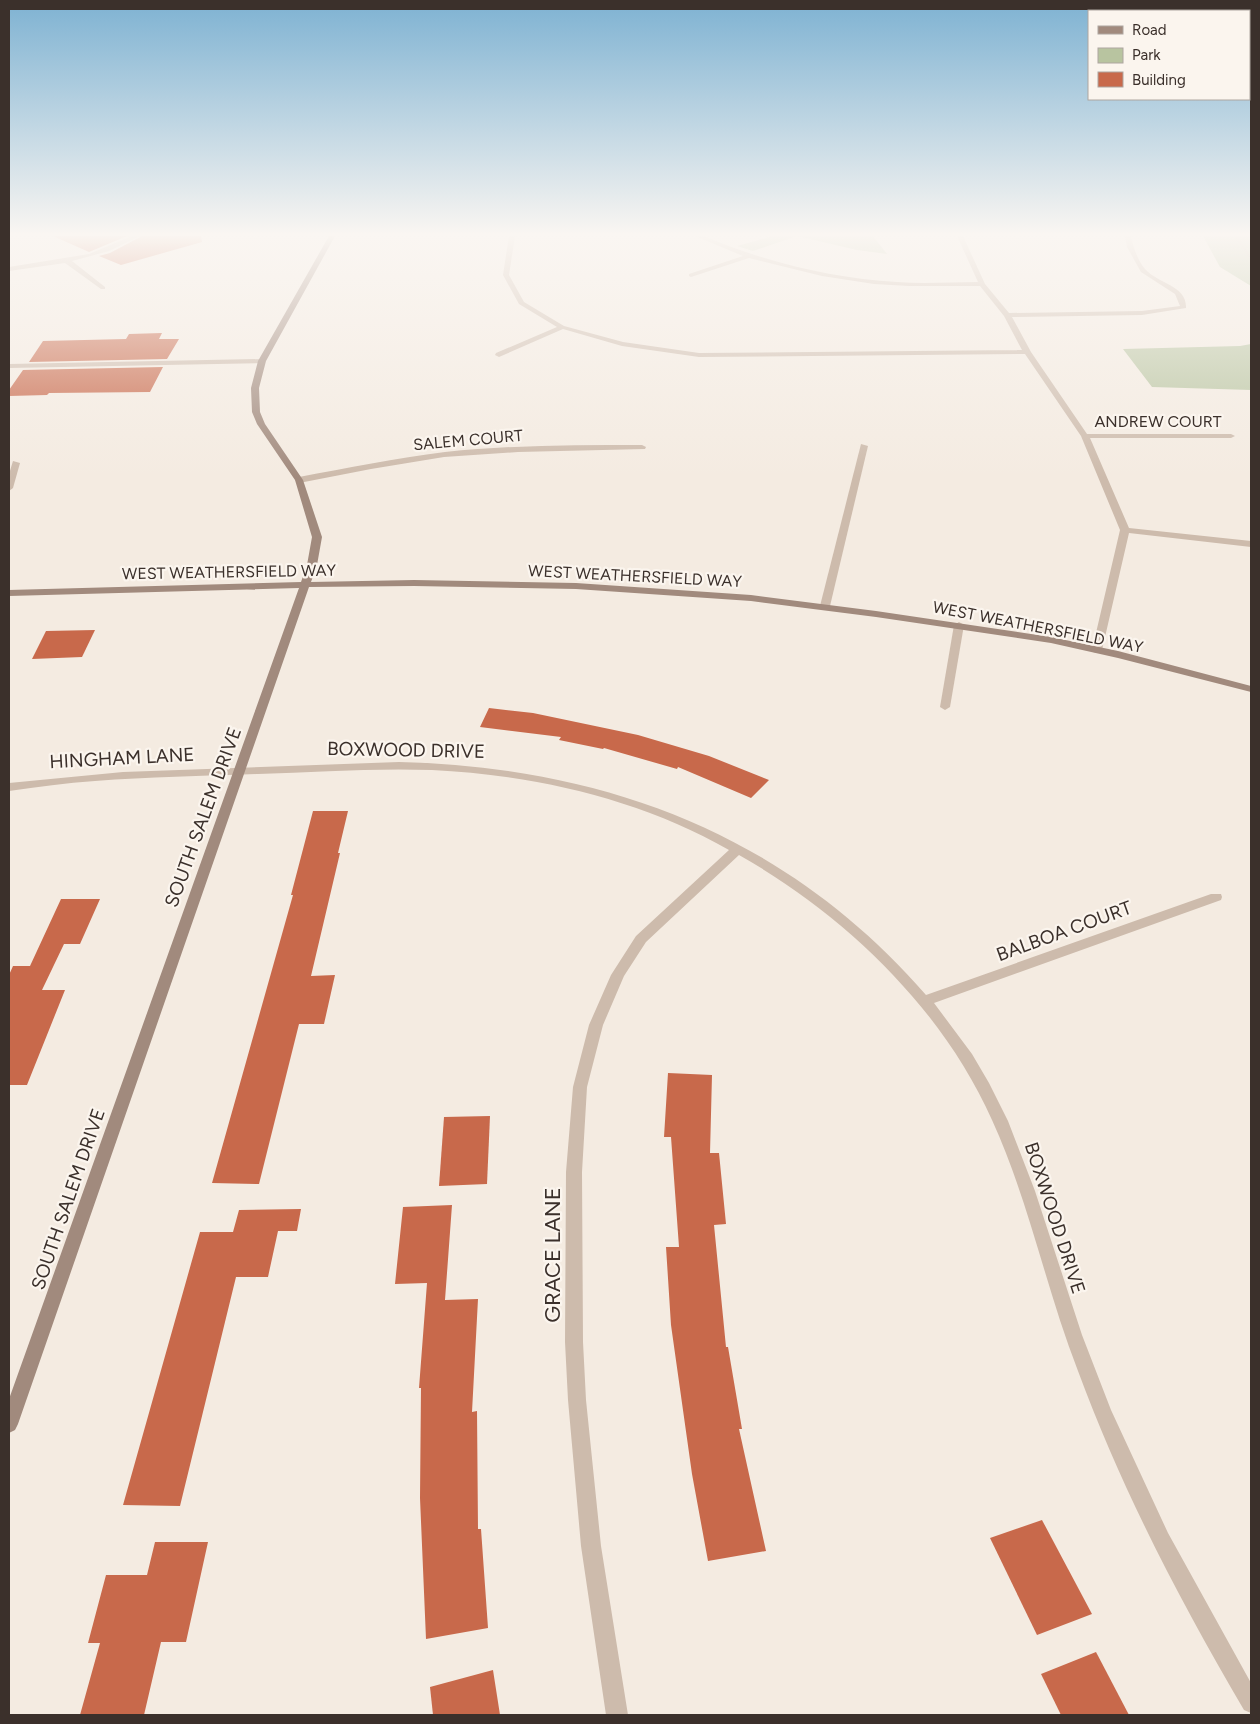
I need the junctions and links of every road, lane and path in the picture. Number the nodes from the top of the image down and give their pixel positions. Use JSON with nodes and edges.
{"nodes":[{"id":1,"x":287,"y":316,"type":"edge"},
{"id":2,"x":543,"y":316,"type":"edge"},
{"id":3,"x":1007,"y":316,"type":"edge"},
{"id":4,"x":562,"y":328,"type":"junction"},
{"id":5,"x":1027,"y":352,"type":"junction"},
{"id":6,"x":498,"y":355,"type":"dead end"},
{"id":7,"x":262,"y":361,"type":"junction"},
{"id":8,"x":9,"y":366,"type":"edge"},
{"id":9,"x":1085,"y":436,"type":"junction"},
{"id":10,"x":1231,"y":436,"type":"dead end"},
{"id":11,"x":864,"y":446,"type":"dead end"},
{"id":12,"x":642,"y":447,"type":"dead end"},
{"id":13,"x":16,"y":462,"type":"dead end"},
{"id":14,"x":299,"y":480,"type":"junction"},
{"id":15,"x":9,"y":488,"type":"edge"},
{"id":16,"x":1125,"y":530,"type":"junction"},
{"id":17,"x":1251,"y":544,"type":"edge"},
{"id":18,"x":307,"y":585,"type":"junction"},
{"id":19,"x":9,"y":592,"type":"edge"},
{"id":20,"x":825,"y":606,"type":"junction"},
{"id":21,"x":958,"y":625,"type":"junction"},
{"id":22,"x":1097,"y":650,"type":"junction"},
{"id":23,"x":1251,"y":689,"type":"edge"},
{"id":24,"x":945,"y":707,"type":"dead end"},
{"id":25,"x":238,"y":771,"type":"junction"},
{"id":26,"x":9,"y":787,"type":"edge"},
{"id":27,"x":739,"y":848,"type":"junction"},
{"id":28,"x":1216,"y":897,"type":"dead end"},
{"id":29,"x":925,"y":1001,"type":"junction"},
{"id":30,"x":9,"y":1424,"type":"edge"},
{"id":31,"x":1251,"y":1703,"type":"edge"},
{"id":32,"x":617,"y":1715,"type":"edge"}],
"edges":[{"from":1,"to":7,"type":"street","name":"SOUTH SALEM DRIVE"},
{"from":2,"to":4,"type":"street"},
{"from":3,"to":5,"type":"street"},
{"from":4,"to":5,"type":"street"},
{"from":4,"to":6,"type":"street"},
{"from":5,"to":9,"type":"street"},
{"from":7,"to":8,"type":"street"},
{"from":7,"to":14,"type":"street","name":"SOUTH SALEM DRIVE"},
{"from":9,"to":10,"type":"street","name":"ANDREW COURT"},
{"from":9,"to":16,"type":"street"},
{"from":11,"to":20,"type":"street"},
{"from":12,"to":14,"type":"street","name":"SALEM COURT"},
{"from":13,"to":15,"type":"street"},
{"from":14,"to":18,"type":"street","name":"SOUTH SALEM DRIVE"},
{"from":16,"to":17,"type":"street"},
{"from":16,"to":22,"type":"street"},
{"from":18,"to":19,"type":"street","name":"WEST WEATHERSFIELD WAY"},
{"from":18,"to":20,"type":"street","name":"WEST WEATHERSFIELD WAY"},
{"from":18,"to":25,"type":"street","name":"SOUTH SALEM DRIVE"},
{"from":20,"to":21,"type":"street","name":"WEST WEATHERSFIELD WAY"},
{"from":21,"to":22,"type":"street","name":"WEST WEATHERSFIELD WAY"},
{"from":21,"to":24,"type":"street"},
{"from":22,"to":23,"type":"street","name":"WEST WEATHERSFIELD WAY"},
{"from":25,"to":26,"type":"street","name":"HINGHAM LANE"},
{"from":25,"to":27,"type":"street","name":"BOXWOOD DRIVE"},
{"from":25,"to":30,"type":"street","name":"SOUTH SALEM DRIVE"},
{"from":27,"to":29,"type":"street","name":"BOXWOOD DRIVE"},
{"from":27,"to":32,"type":"street","name":"GRACE LANE"},
{"from":28,"to":29,"type":"street","name":"BALBOA COURT"},
{"from":29,"to":31,"type":"street","name":"BOXWOOD DRIVE"}]}
